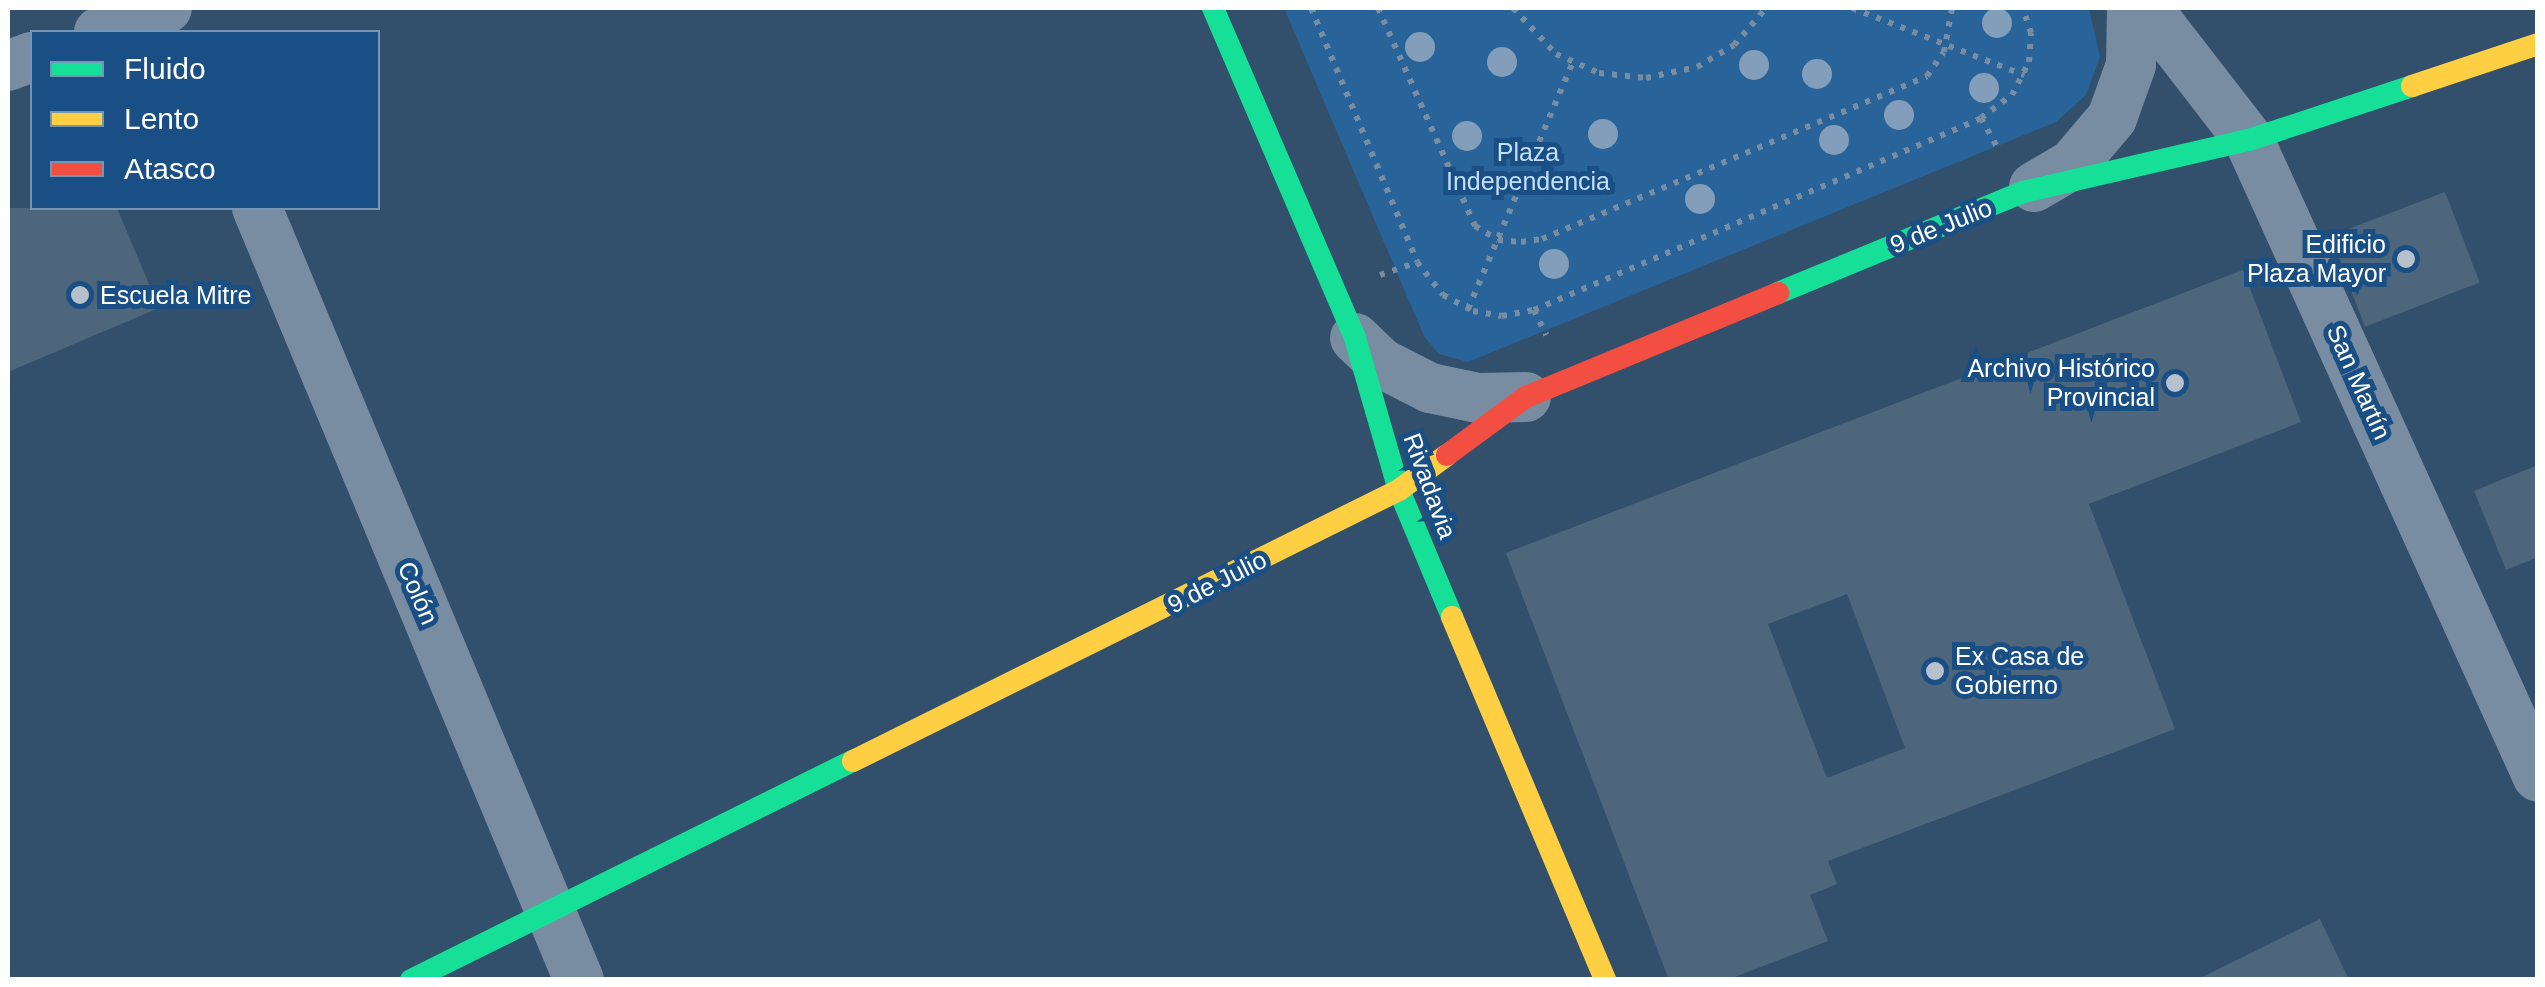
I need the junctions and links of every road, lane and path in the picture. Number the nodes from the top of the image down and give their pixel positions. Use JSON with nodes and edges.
{"nodes":[{"id":1,"x":170,"y":8,"type":"edge"},
{"id":2,"x":1213,"y":8,"type":"edge"},
{"id":3,"x":1311,"y":8,"type":"edge"},
{"id":4,"x":1378,"y":8,"type":"edge"},
{"id":5,"x":1513,"y":8,"type":"edge"},
{"id":6,"x":1766,"y":8,"type":"edge"},
{"id":7,"x":1852,"y":8,"type":"edge"},
{"id":8,"x":1952,"y":8,"type":"edge"},
{"id":9,"x":2024,"y":8,"type":"edge"},
{"id":10,"x":2132,"y":8,"type":"edge"},
{"id":11,"x":2147,"y":8,"type":"edge"},
{"id":12,"x":105,"y":30,"type":"edge"},
{"id":13,"x":183,"y":30,"type":"edge"},
{"id":14,"x":1946,"y":44,"type":"junction"},
{"id":15,"x":2538,"y":44,"type":"edge"},
{"id":16,"x":1573,"y":62,"type":"junction"},
{"id":17,"x":2024,"y":75,"type":"junction"},
{"id":18,"x":2249,"y":140,"type":"junction"},
{"id":19,"x":2023,"y":192,"type":"junction"},
{"id":20,"x":258,"y":210,"type":"edge"},
{"id":21,"x":1498,"y":240,"type":"junction"},
{"id":22,"x":1468,"y":309,"type":"junction"},
{"id":23,"x":1355,"y":338,"type":"junction"},
{"id":24,"x":1526,"y":397,"type":"junction"},
{"id":25,"x":1398,"y":490,"type":"junction"},
{"id":26,"x":2538,"y":777,"type":"edge"},
{"id":27,"x":553,"y":915,"type":"junction"},
{"id":28,"x":411,"y":980,"type":"edge"},
{"id":29,"x":579,"y":980,"type":"edge"},
{"id":30,"x":1605,"y":980,"type":"edge"}],
"edges":[{"from":1,"to":12,"type":"street"},
{"from":1,"to":13,"type":"street"},
{"from":2,"to":23,"type":"street","name":"Rivadavia"},
{"from":3,"to":22,"type":"path"},
{"from":4,"to":21,"type":"path"},
{"from":5,"to":16,"type":"path"},
{"from":6,"to":16,"type":"path"},
{"from":7,"to":14,"type":"path"},
{"from":8,"to":14,"type":"path"},
{"from":9,"to":17,"type":"path"},
{"from":10,"to":19,"type":"street","name":"9 de Julio"},
{"from":11,"to":18,"type":"street","name":"San Martín"},
{"from":14,"to":17,"type":"path"},
{"from":14,"to":21,"type":"path"},
{"from":15,"to":18,"type":"street","name":"9 de Julio"},
{"from":16,"to":21,"type":"path"},
{"from":17,"to":22,"type":"path"},
{"from":18,"to":19,"type":"street","name":"9 de Julio"},
{"from":18,"to":26,"type":"street","name":"San Martín"},
{"from":19,"to":24,"type":"street","name":"9 de Julio"},
{"from":20,"to":27,"type":"street","name":"Colón"},
{"from":21,"to":22,"type":"path"},
{"from":23,"to":24,"type":"street"},
{"from":23,"to":25,"type":"street","name":"Rivadavia"},
{"from":24,"to":25,"type":"street","name":"9 de Julio"},
{"from":25,"to":27,"type":"street","name":"9 de Julio"},
{"from":25,"to":30,"type":"street","name":"Rivadavia"},
{"from":27,"to":28,"type":"street","name":"9 de Julio"},
{"from":27,"to":29,"type":"street","name":"Colón"}]}
